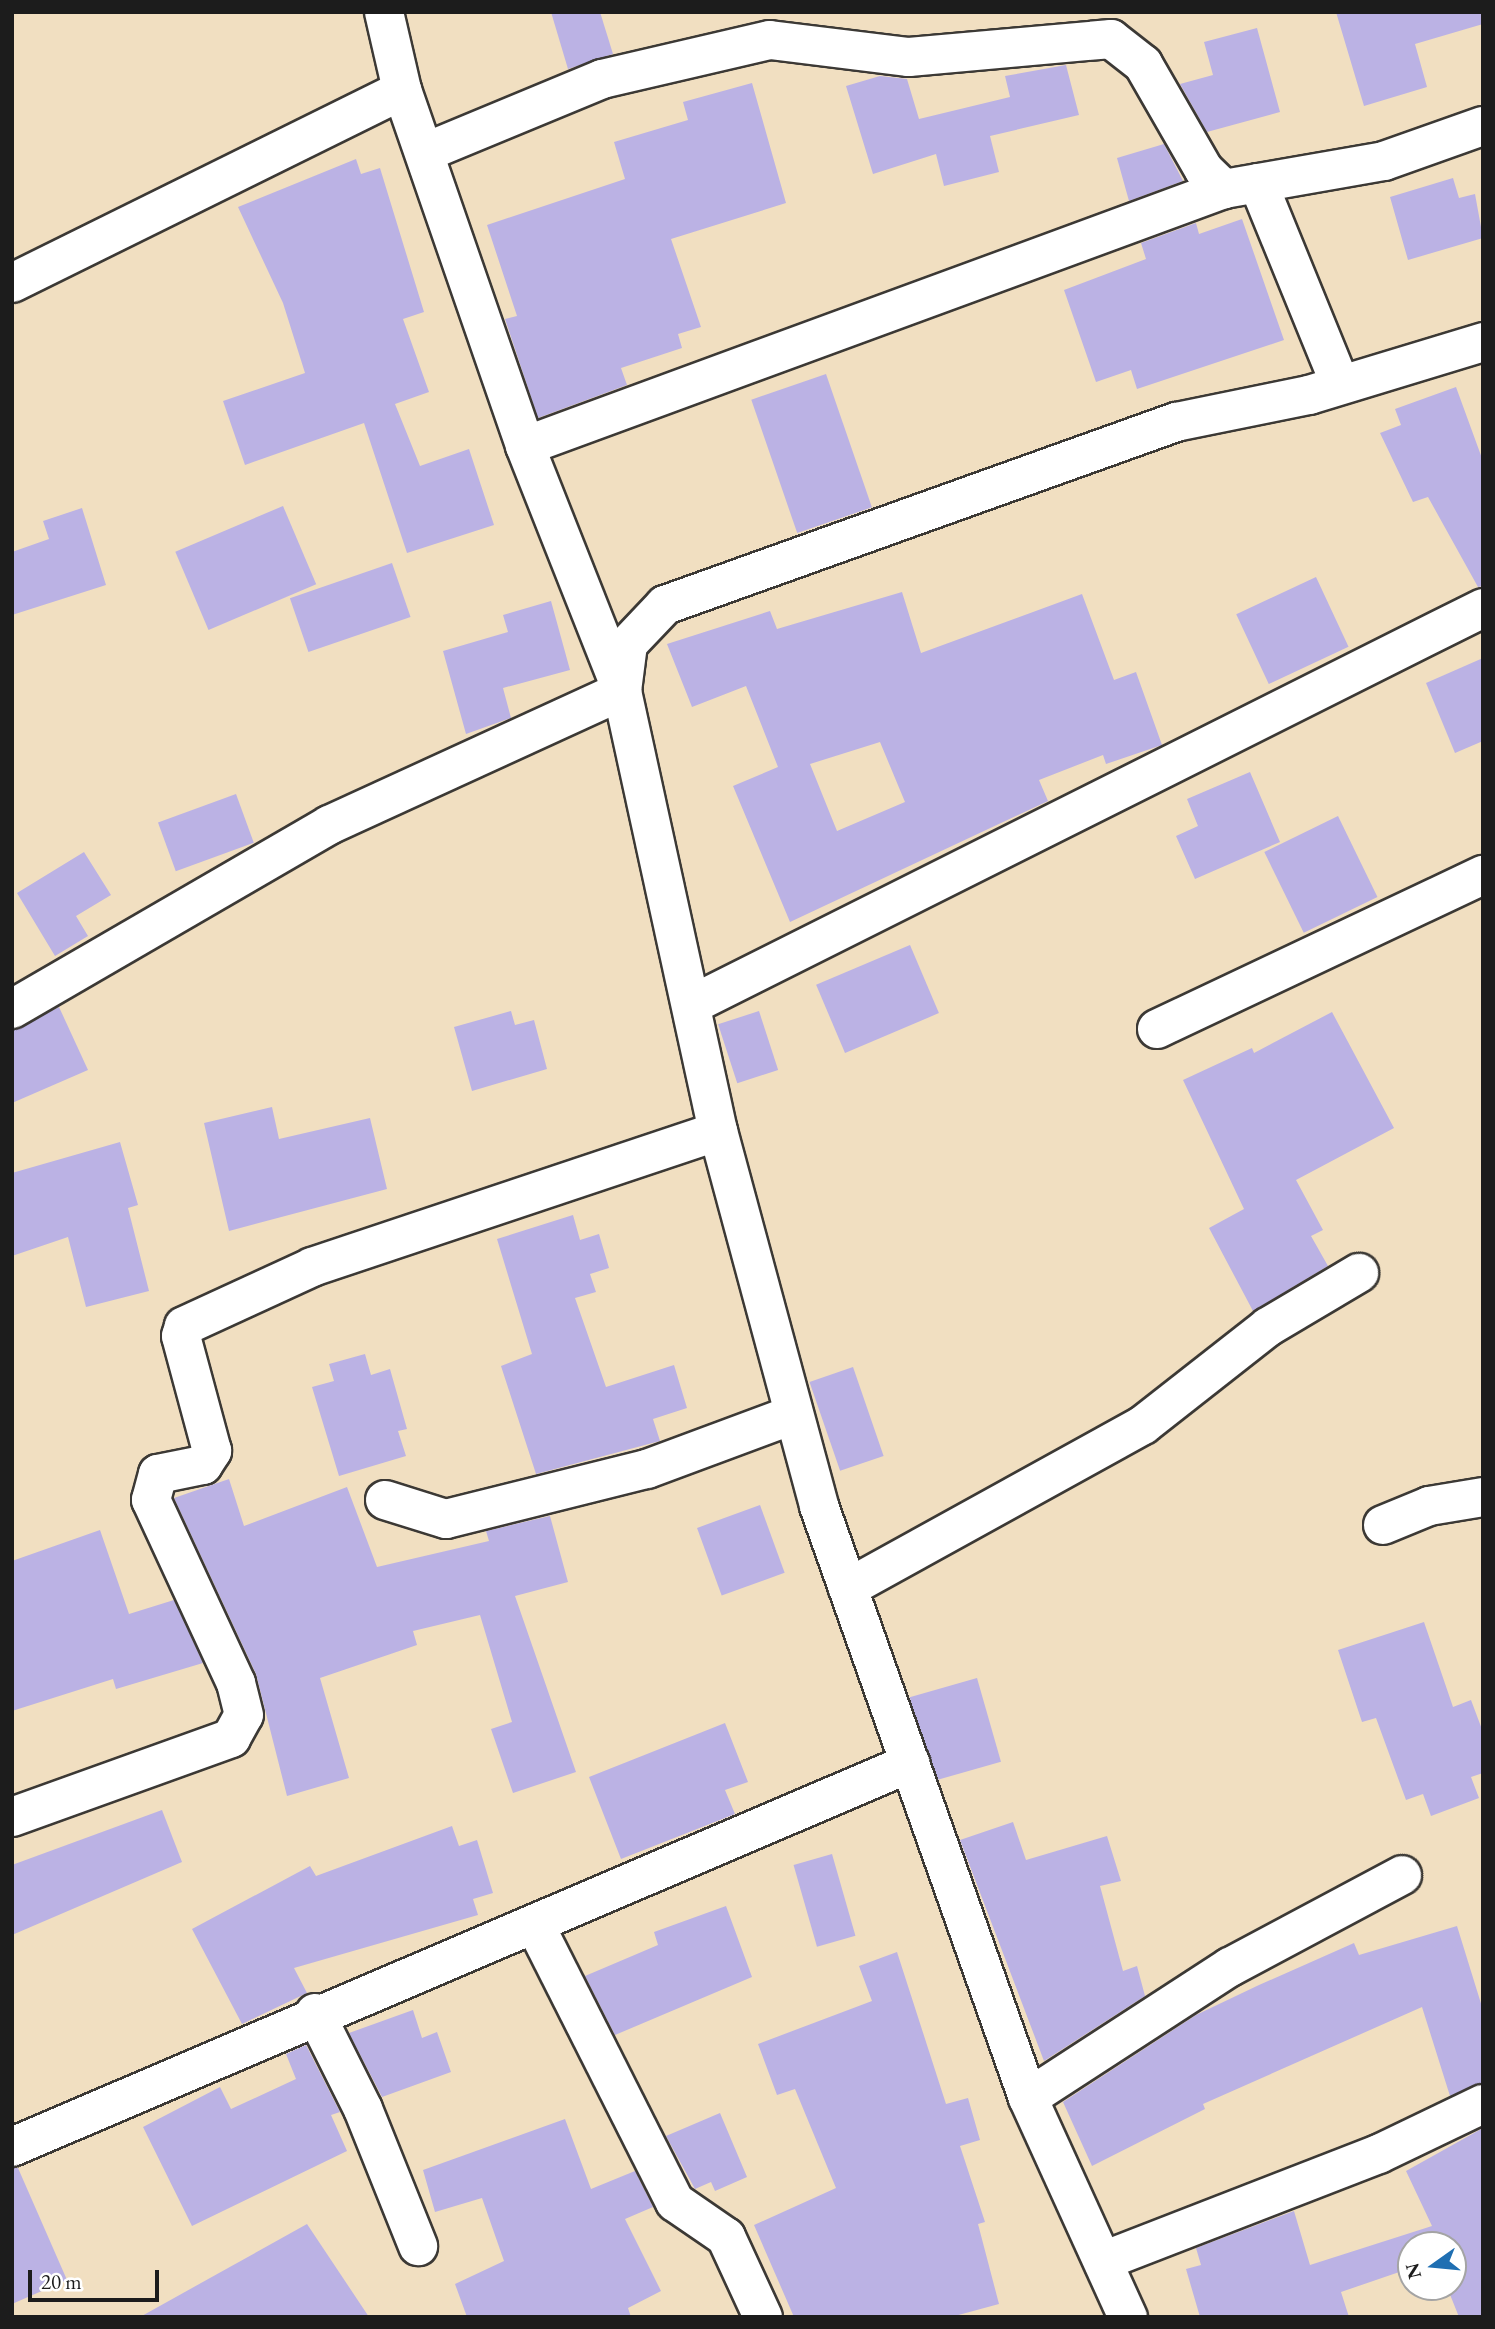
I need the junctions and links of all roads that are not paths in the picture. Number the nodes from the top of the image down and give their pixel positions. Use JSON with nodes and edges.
{"nodes":[{"id":1,"x":384,"y":12,"type":"edge"},
{"id":2,"x":402,"y":90,"type":"junction"},
{"id":3,"x":1483,"y":126,"type":"edge"},
{"id":4,"x":426,"y":152,"type":"junction"},
{"id":5,"x":1241,"y":186,"type":"junction"},
{"id":6,"x":12,"y":283,"type":"edge"},
{"id":7,"x":1483,"y":342,"type":"edge"},
{"id":8,"x":1340,"y":384,"type":"junction"},
{"id":9,"x":525,"y":446,"type":"junction"},
{"id":10,"x":1483,"y":608,"type":"edge"},
{"id":11,"x":622,"y":691,"type":"junction"},
{"id":12,"x":1483,"y":875,"type":"edge"},
{"id":13,"x":694,"y":1004,"type":"junction"},
{"id":14,"x":12,"y":1009,"type":"edge"},
{"id":15,"x":1157,"y":1029,"type":"dead end"},
{"id":16,"x":719,"y":1130,"type":"junction"},
{"id":17,"x":1359,"y":1273,"type":"dead end"},
{"id":18,"x":792,"y":1415,"type":"junction"},
{"id":19,"x":1483,"y":1497,"type":"edge"},
{"id":20,"x":384,"y":1500,"type":"dead end"},
{"id":21,"x":1383,"y":1525,"type":"dead end"},
{"id":22,"x":848,"y":1588,"type":"junction"},
{"id":23,"x":910,"y":1763,"type":"junction"},
{"id":24,"x":12,"y":1817,"type":"edge"},
{"id":25,"x":1402,"y":1875,"type":"dead end"},
{"id":26,"x":536,"y":1927,"type":"junction"},
{"id":27,"x":315,"y":2013,"type":"junction"},
{"id":28,"x":1028,"y":2098,"type":"junction"},
{"id":29,"x":1483,"y":2104,"type":"edge"},
{"id":30,"x":13,"y":2144,"type":"edge"},
{"id":31,"x":418,"y":2246,"type":"dead end"},
{"id":32,"x":1103,"y":2261,"type":"junction"},
{"id":33,"x":763,"y":2317,"type":"edge"},
{"id":34,"x":1128,"y":2317,"type":"edge"}],
"edges":[{"from":1,"to":2,"type":"street"},
{"from":2,"to":4,"type":"street"},
{"from":2,"to":6,"type":"street"},
{"from":3,"to":5,"type":"street"},
{"from":4,"to":5,"type":"street"},
{"from":4,"to":9,"type":"street"},
{"from":5,"to":8,"type":"street"},
{"from":5,"to":9,"type":"street"},
{"from":7,"to":8,"type":"street"},
{"from":8,"to":11,"type":"street"},
{"from":9,"to":11,"type":"street"},
{"from":10,"to":13,"type":"street"},
{"from":11,"to":13,"type":"street"},
{"from":11,"to":14,"type":"street"},
{"from":12,"to":15,"type":"street"},
{"from":13,"to":16,"type":"street"},
{"from":16,"to":18,"type":"street"},
{"from":16,"to":24,"type":"street"},
{"from":17,"to":22,"type":"street"},
{"from":18,"to":20,"type":"street"},
{"from":18,"to":22,"type":"street"},
{"from":19,"to":21,"type":"street"},
{"from":22,"to":23,"type":"street"},
{"from":23,"to":26,"type":"street"},
{"from":23,"to":28,"type":"street"},
{"from":25,"to":28,"type":"street"},
{"from":26,"to":27,"type":"street"},
{"from":26,"to":33,"type":"street"},
{"from":27,"to":30,"type":"street"},
{"from":27,"to":31,"type":"street"},
{"from":28,"to":32,"type":"street"},
{"from":29,"to":32,"type":"street"},
{"from":32,"to":34,"type":"street"}]}
